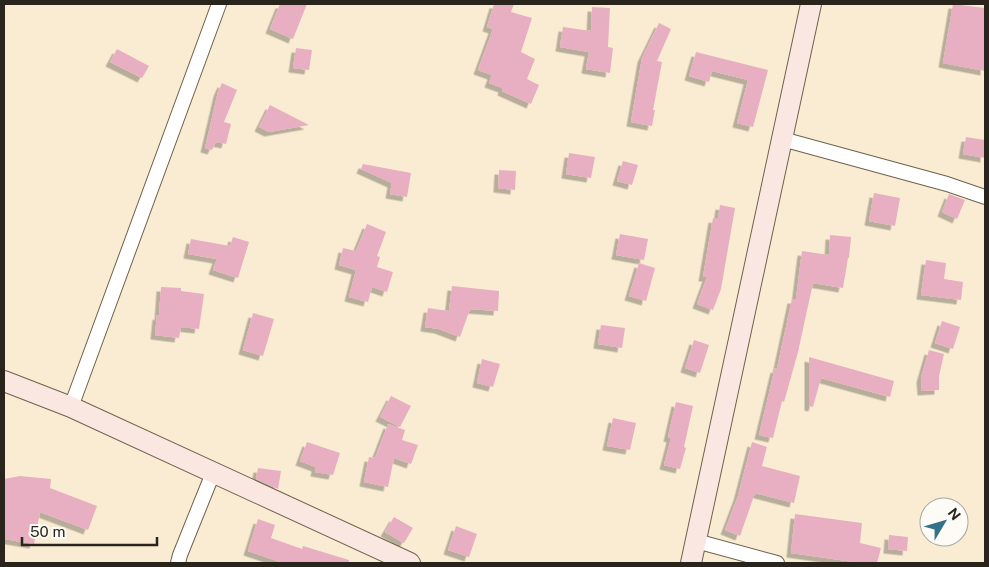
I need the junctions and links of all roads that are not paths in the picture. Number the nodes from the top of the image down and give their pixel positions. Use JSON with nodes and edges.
{"nodes":[{"id":1,"x":218,"y":4,"type":"edge"},
{"id":2,"x":811,"y":4,"type":"edge"},
{"id":3,"x":782,"y":139,"type":"junction"},
{"id":4,"x":985,"y":197,"type":"edge"},
{"id":5,"x":4,"y":381,"type":"edge"},
{"id":6,"x":71,"y":407,"type":"junction"},
{"id":7,"x":213,"y":473,"type":"junction"},
{"id":8,"x":696,"y":541,"type":"junction"},
{"id":9,"x":178,"y":563,"type":"edge"},
{"id":10,"x":410,"y":563,"type":"edge"},
{"id":11,"x":691,"y":563,"type":"edge"},
{"id":12,"x":777,"y":563,"type":"edge"}],
"edges":[{"from":1,"to":6,"type":"street"},
{"from":2,"to":3,"type":"main road"},
{"from":3,"to":4,"type":"street"},
{"from":3,"to":8,"type":"main road"},
{"from":5,"to":6,"type":"main road"},
{"from":6,"to":7,"type":"main road"},
{"from":7,"to":9,"type":"street"},
{"from":7,"to":10,"type":"main road"},
{"from":8,"to":11,"type":"main road"},
{"from":8,"to":12,"type":"street"}]}
